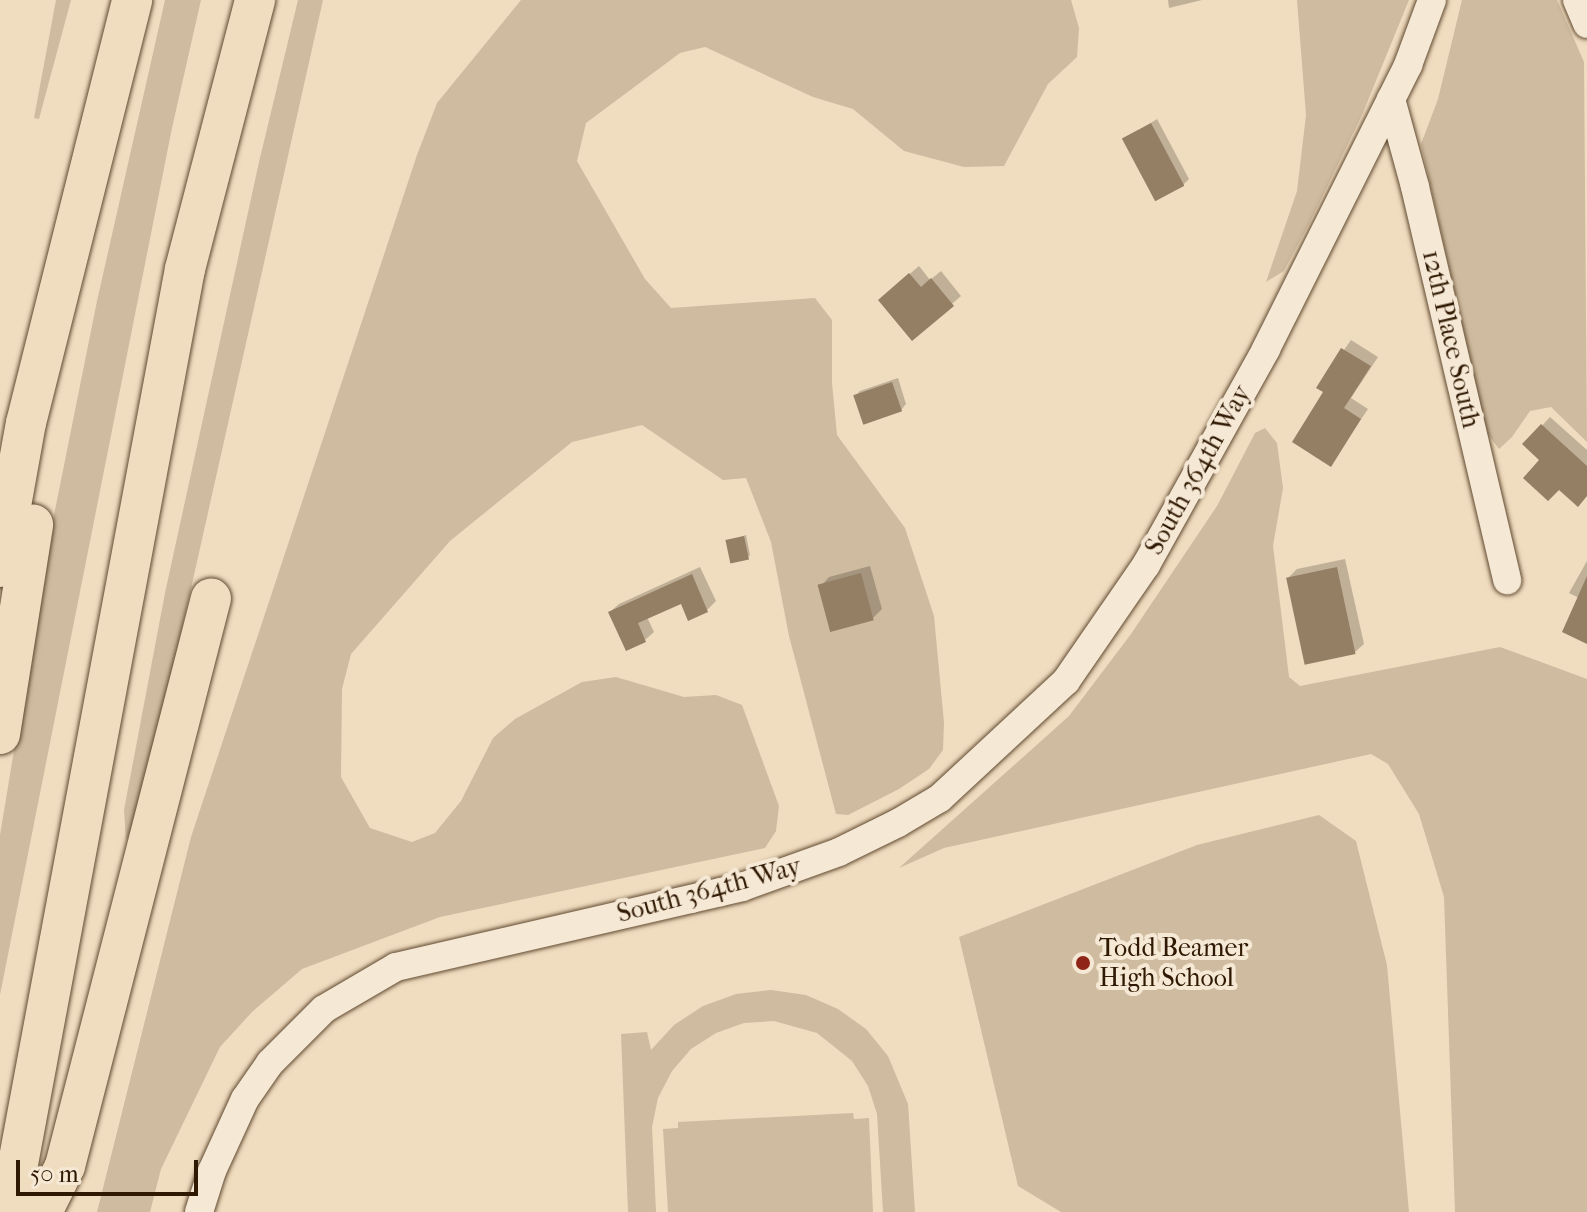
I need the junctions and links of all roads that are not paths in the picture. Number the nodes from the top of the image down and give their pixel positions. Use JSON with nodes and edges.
{"nodes":[{"id":1,"x":132,"y":0,"type":"edge"},
{"id":2,"x":255,"y":0,"type":"edge"},
{"id":3,"x":1432,"y":0,"type":"edge"},
{"id":4,"x":1577,"y":0,"type":"edge"},
{"id":5,"x":1587,"y":24,"type":"edge"},
{"id":6,"x":1391,"y":99,"type":"junction"},
{"id":7,"x":21,"y":447,"type":"junction"},
{"id":8,"x":0,"y":567,"type":"edge"},
{"id":9,"x":1507,"y":580,"type":"dead end"},
{"id":10,"x":211,"y":598,"type":"dead end"},
{"id":11,"x":0,"y":734,"type":"edge"},
{"id":12,"x":37,"y":1050,"type":"junction"},
{"id":13,"x":0,"y":1178,"type":"edge"},
{"id":14,"x":9,"y":1212,"type":"edge"},
{"id":15,"x":42,"y":1212,"type":"edge"},
{"id":16,"x":199,"y":1212,"type":"edge"}],
"edges":[{"from":1,"to":7,"type":"highway"},
{"from":2,"to":12,"type":"highway"},
{"from":3,"to":6,"type":"street","name":"South 364th Way"},
{"from":4,"to":5,"type":"street"},
{"from":6,"to":9,"type":"street","name":"12th Place South"},
{"from":6,"to":16,"type":"street","name":"South 364th Way"},
{"from":7,"to":8,"type":"highway"},
{"from":7,"to":11,"type":"highway"},
{"from":10,"to":15,"type":"highway"},
{"from":12,"to":13,"type":"highway"},
{"from":12,"to":14,"type":"highway"}]}
